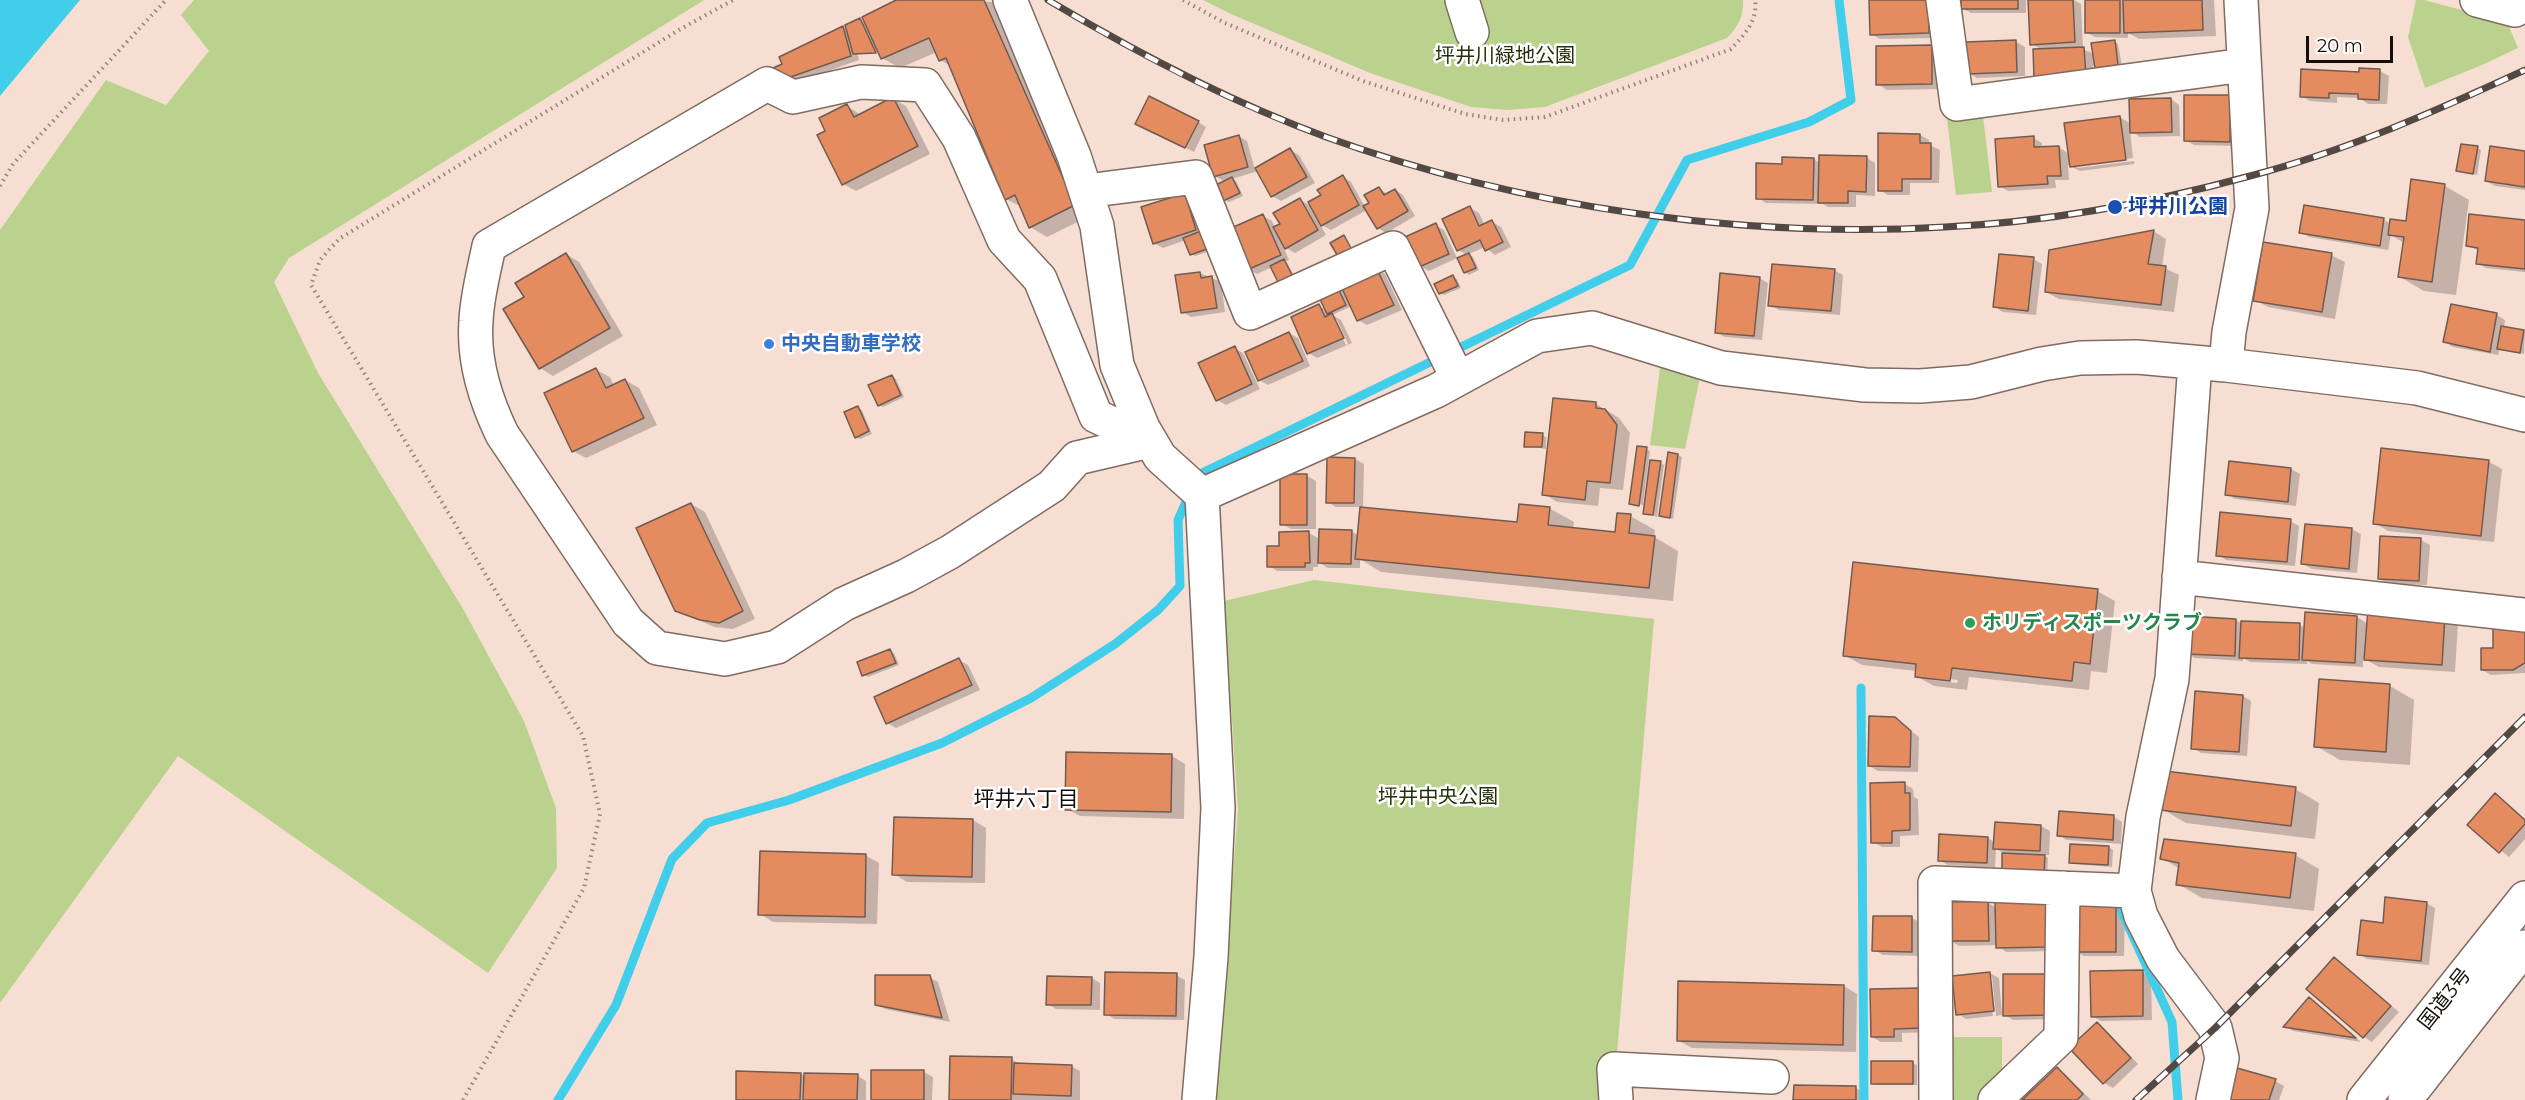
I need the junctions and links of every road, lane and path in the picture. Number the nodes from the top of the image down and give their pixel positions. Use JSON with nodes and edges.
{"nodes":[{"id":1,"x":166,"y":0,"type":"edge"},
{"id":2,"x":1010,"y":0,"type":"edge"},
{"id":3,"x":1183,"y":0,"type":"edge"},
{"id":4,"x":1462,"y":0,"type":"edge"},
{"id":5,"x":1755,"y":0,"type":"edge"},
{"id":6,"x":1943,"y":0,"type":"edge"},
{"id":7,"x":2241,"y":0,"type":"edge"},
{"id":8,"x":2477,"y":0,"type":"edge"},
{"id":9,"x":2525,"y":4,"type":"edge"},
{"id":10,"x":1472,"y":32,"type":"dead end"},
{"id":11,"x":2244,"y":65,"type":"junction"},
{"id":12,"x":0,"y":186,"type":"edge"},
{"id":13,"x":1086,"y":190,"type":"junction"},
{"id":14,"x":2211,"y":364,"type":"junction"},
{"id":15,"x":1453,"y":370,"type":"junction"},
{"id":16,"x":2525,"y":415,"type":"edge"},
{"id":17,"x":1155,"y":449,"type":"junction"},
{"id":18,"x":1202,"y":495,"type":"junction"},
{"id":19,"x":2179,"y":577,"type":"junction"},
{"id":20,"x":2525,"y":615,"type":"edge"},
{"id":21,"x":2063,"y":888,"type":"junction"},
{"id":22,"x":2125,"y":890,"type":"junction"},
{"id":23,"x":2525,"y":898,"type":"edge"},
{"id":24,"x":2525,"y":947,"type":"edge"},
{"id":25,"x":1772,"y":1077,"type":"dead end"},
{"id":26,"x":1199,"y":1100,"type":"edge"},
{"id":27,"x":1616,"y":1100,"type":"edge"},
{"id":28,"x":1936,"y":1100,"type":"edge"},
{"id":29,"x":1995,"y":1100,"type":"edge"},
{"id":30,"x":2213,"y":1100,"type":"edge"},
{"id":31,"x":2364,"y":1100,"type":"edge"},
{"id":32,"x":2405,"y":1100,"type":"edge"}],
"edges":[{"from":1,"to":12,"type":"path"},
{"from":2,"to":13,"type":"main road"},
{"from":3,"to":5,"type":"path"},
{"from":4,"to":10,"type":"main road"},
{"from":6,"to":11,"type":"main road"},
{"from":7,"to":11,"type":"main road"},
{"from":8,"to":9,"type":"main road"},
{"from":11,"to":14,"type":"main road"},
{"from":13,"to":15,"type":"main road"},
{"from":13,"to":17,"type":"main road"},
{"from":14,"to":15,"type":"main road"},
{"from":14,"to":16,"type":"main road"},
{"from":14,"to":19,"type":"main road"},
{"from":15,"to":18,"type":"main road"},
{"from":17,"to":17,"type":"main road"},
{"from":17,"to":18,"type":"main road"},
{"from":18,"to":26,"type":"main road"},
{"from":19,"to":20,"type":"main road"},
{"from":19,"to":22,"type":"main road"},
{"from":21,"to":22,"type":"main road"},
{"from":21,"to":28,"type":"main road"},
{"from":21,"to":29,"type":"main road"},
{"from":22,"to":30,"type":"main road"},
{"from":23,"to":31,"type":"main road","name":"国道3号"},
{"from":24,"to":32,"type":"main road","name":"国道3号"},
{"from":25,"to":27,"type":"main road"}]}
